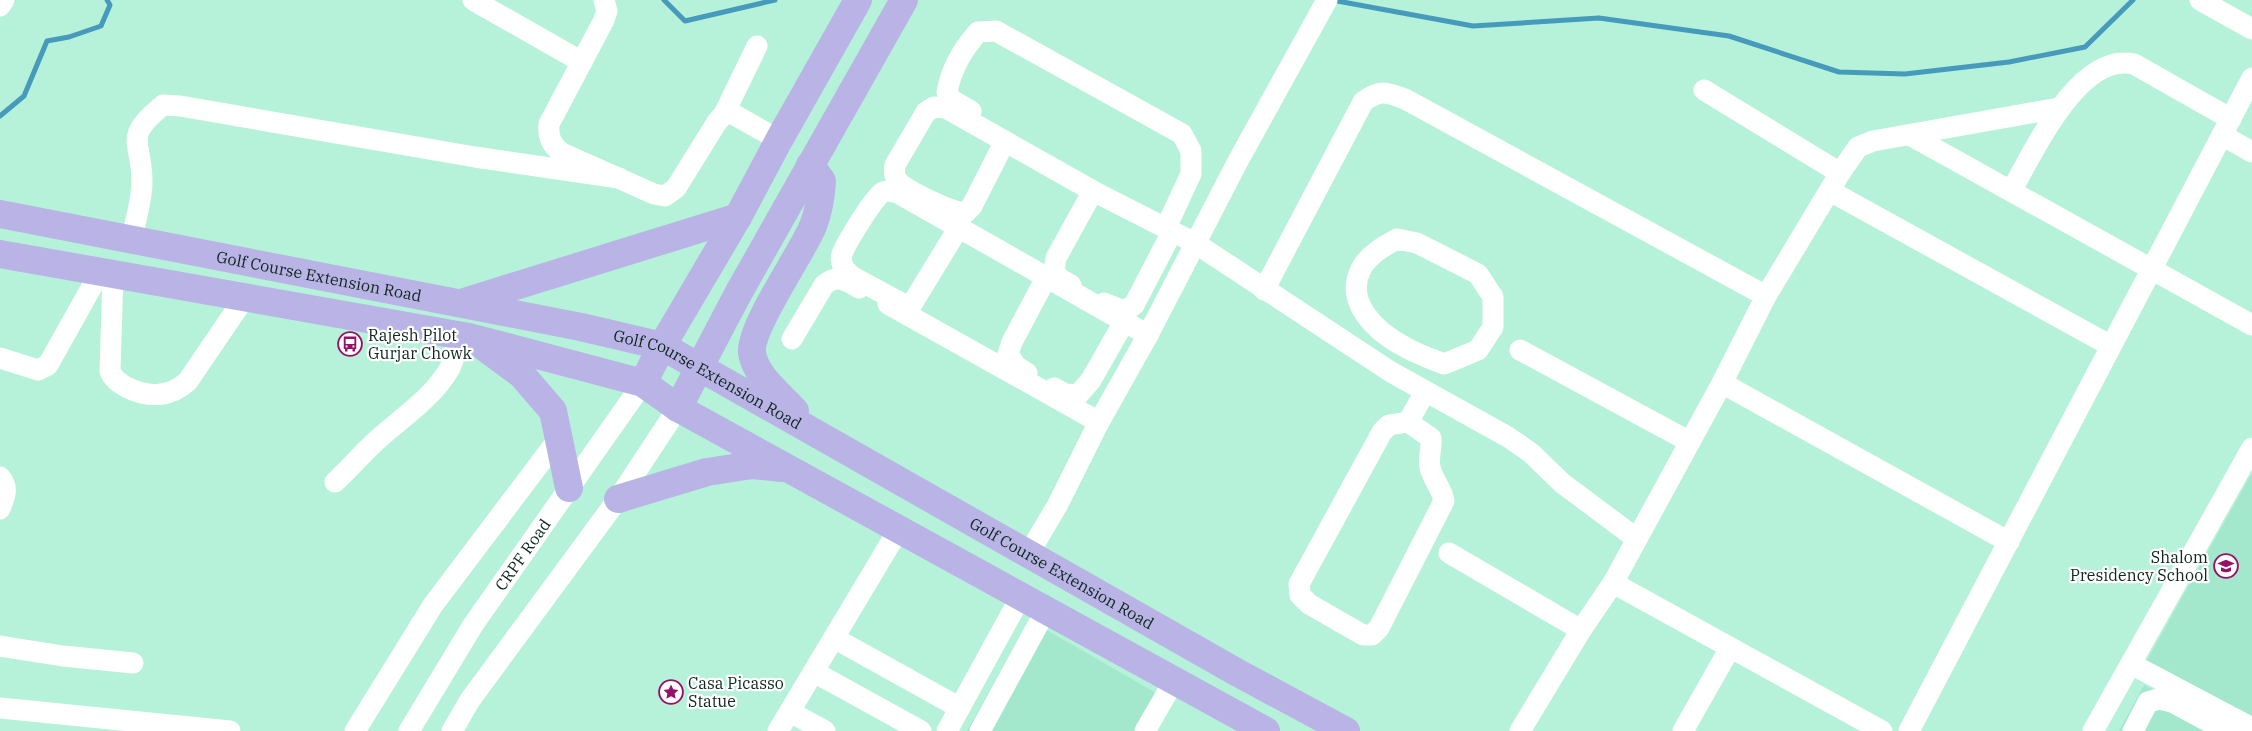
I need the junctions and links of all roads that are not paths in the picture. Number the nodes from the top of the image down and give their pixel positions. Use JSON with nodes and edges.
{"nodes":[{"id":1,"x":472,"y":0,"type":"edge"},
{"id":2,"x":604,"y":0,"type":"edge"},
{"id":3,"x":858,"y":0,"type":"edge"},
{"id":4,"x":904,"y":0,"type":"edge"},
{"id":5,"x":2200,"y":0,"type":"edge"},
{"id":6,"x":1326,"y":3,"type":"edge"},
{"id":7,"x":2249,"y":21,"type":"edge"},
{"id":8,"x":757,"y":46,"type":"dead end"},
{"id":9,"x":582,"y":62,"type":"junction"},
{"id":10,"x":2252,"y":78,"type":"edge"},
{"id":11,"x":1704,"y":90,"type":"dead end"},
{"id":12,"x":2059,"y":108,"type":"junction"},
{"id":13,"x":724,"y":114,"type":"junction"},
{"id":14,"x":2226,"y":127,"type":"junction"},
{"id":15,"x":1910,"y":135,"type":"junction"},
{"id":16,"x":779,"y":140,"type":"junction"},
{"id":17,"x":1005,"y":141,"type":"junction"},
{"id":18,"x":2252,"y":152,"type":"edge"},
{"id":19,"x":810,"y":165,"type":"junction"},
{"id":20,"x":1840,"y":173,"type":"junction"},
{"id":21,"x":619,"y":178,"type":"junction"},
{"id":22,"x":1093,"y":191,"type":"junction"},
{"id":23,"x":1830,"y":191,"type":"junction"},
{"id":24,"x":2011,"y":191,"type":"junction"},
{"id":25,"x":0,"y":214,"type":"edge"},
{"id":26,"x":738,"y":217,"type":"junction"},
{"id":27,"x":1171,"y":225,"type":"junction"},
{"id":28,"x":959,"y":227,"type":"junction"},
{"id":29,"x":132,"y":239,"type":"junction"},
{"id":30,"x":1197,"y":239,"type":"junction"},
{"id":31,"x":0,"y":254,"type":"edge"},
{"id":32,"x":208,"y":254,"type":"junction"},
{"id":33,"x":2151,"y":270,"type":"junction"},
{"id":34,"x":106,"y":273,"type":"junction"},
{"id":35,"x":1046,"y":278,"type":"junction"},
{"id":36,"x":205,"y":290,"type":"junction"},
{"id":37,"x":1264,"y":290,"type":"junction"},
{"id":38,"x":1766,"y":296,"type":"junction"},
{"id":39,"x":245,"y":297,"type":"junction"},
{"id":40,"x":460,"y":303,"type":"junction"},
{"id":41,"x":1124,"y":322,"type":"junction"},
{"id":42,"x":2252,"y":324,"type":"edge"},
{"id":43,"x":463,"y":336,"type":"junction"},
{"id":44,"x":1148,"y":336,"type":"junction"},
{"id":45,"x":792,"y":339,"type":"dead end"},
{"id":46,"x":662,"y":346,"type":"junction"},
{"id":47,"x":2111,"y":346,"type":"junction"},
{"id":48,"x":1404,"y":347,"type":"junction"},
{"id":49,"x":1520,"y":350,"type":"dead end"},
{"id":50,"x":0,"y":358,"type":"edge"},
{"id":51,"x":699,"y":369,"type":"junction"},
{"id":52,"x":1391,"y":372,"type":"junction"},
{"id":53,"x":643,"y":383,"type":"junction"},
{"id":54,"x":1722,"y":383,"type":"junction"},
{"id":55,"x":1425,"y":392,"type":"junction"},
{"id":56,"x":678,"y":408,"type":"junction"},
{"id":57,"x":1099,"y":422,"type":"junction"},
{"id":58,"x":1408,"y":422,"type":"junction"},
{"id":59,"x":800,"y":424,"type":"junction"},
{"id":60,"x":559,"y":438,"type":"junction"},
{"id":61,"x":1690,"y":442,"type":"junction"},
{"id":62,"x":2252,"y":448,"type":"edge"},
{"id":63,"x":788,"y":468,"type":"junction"},
{"id":64,"x":0,"y":477,"type":"edge"},
{"id":65,"x":335,"y":482,"type":"dead end"},
{"id":66,"x":569,"y":488,"type":"junction"},
{"id":67,"x":618,"y":499,"type":"junction"},
{"id":68,"x":0,"y":509,"type":"edge"},
{"id":69,"x":899,"y":529,"type":"junction"},
{"id":70,"x":1637,"y":539,"type":"junction"},
{"id":71,"x":2009,"y":542,"type":"junction"},
{"id":72,"x":1029,"y":553,"type":"junction"},
{"id":73,"x":1449,"y":554,"type":"dead end"},
{"id":74,"x":1613,"y":583,"type":"junction"},
{"id":75,"x":1021,"y":596,"type":"junction"},
{"id":76,"x":1046,"y":610,"type":"junction"},
{"id":77,"x":1581,"y":630,"type":"junction"},
{"id":78,"x":834,"y":638,"type":"junction"},
{"id":79,"x":0,"y":646,"type":"edge"},
{"id":80,"x":1730,"y":648,"type":"junction"},
{"id":81,"x":133,"y":663,"type":"dead end"},
{"id":82,"x":2131,"y":664,"type":"junction"},
{"id":83,"x":814,"y":672,"type":"junction"},
{"id":84,"x":1174,"y":681,"type":"junction"},
{"id":85,"x":2182,"y":699,"type":"junction"},
{"id":86,"x":0,"y":708,"type":"edge"},
{"id":87,"x":960,"y":708,"type":"junction"},
{"id":88,"x":790,"y":712,"type":"junction"},
{"id":89,"x":2252,"y":728,"type":"edge"},
{"id":90,"x":230,"y":731,"type":"edge"},
{"id":91,"x":355,"y":731,"type":"edge"},
{"id":92,"x":410,"y":731,"type":"edge"},
{"id":93,"x":452,"y":731,"type":"edge"},
{"id":94,"x":778,"y":731,"type":"edge"},
{"id":95,"x":825,"y":731,"type":"edge"},
{"id":96,"x":921,"y":731,"type":"edge"},
{"id":97,"x":947,"y":731,"type":"edge"},
{"id":98,"x":980,"y":731,"type":"edge"},
{"id":99,"x":1145,"y":731,"type":"edge"},
{"id":100,"x":1266,"y":731,"type":"edge"},
{"id":101,"x":1346,"y":731,"type":"edge"},
{"id":102,"x":1520,"y":731,"type":"edge"},
{"id":103,"x":1683,"y":731,"type":"edge"},
{"id":104,"x":1882,"y":731,"type":"edge"},
{"id":105,"x":1909,"y":731,"type":"edge"},
{"id":106,"x":2093,"y":731,"type":"edge"},
{"id":107,"x":2133,"y":731,"type":"edge"},
{"id":108,"x":2226,"y":731,"type":"edge"}],
"edges":[{"from":1,"to":9,"type":"street"},
{"from":2,"to":9,"type":"street"},
{"from":3,"to":16,"type":"main road"},
{"from":4,"to":19,"type":"main road"},
{"from":5,"to":7,"type":"street"},
{"from":6,"to":30,"type":"street"},
{"from":8,"to":13,"type":"street"},
{"from":9,"to":21,"type":"street"},
{"from":10,"to":14,"type":"street"},
{"from":11,"to":20,"type":"street"},
{"from":12,"to":14,"type":"street"},
{"from":12,"to":15,"type":"street"},
{"from":12,"to":24,"type":"street"},
{"from":13,"to":16,"type":"street"},
{"from":13,"to":21,"type":"street"},
{"from":14,"to":18,"type":"street"},
{"from":14,"to":33,"type":"street"},
{"from":15,"to":20,"type":"street"},
{"from":15,"to":24,"type":"street"},
{"from":16,"to":26,"type":"main road"},
{"from":17,"to":17,"type":"street"},
{"from":17,"to":22,"type":"street"},
{"from":19,"to":51,"type":"main road"},
{"from":19,"to":59,"type":"main road"},
{"from":20,"to":23,"type":"street"},
{"from":21,"to":29,"type":"street"},
{"from":22,"to":27,"type":"street"},
{"from":22,"to":27,"type":"street"},
{"from":23,"to":38,"type":"street"},
{"from":23,"to":47,"type":"street"},
{"from":24,"to":33,"type":"street"},
{"from":25,"to":29,"type":"main road","name":"Golf Course Extension Road"},
{"from":26,"to":40,"type":"main road"},
{"from":26,"to":46,"type":"main road"},
{"from":27,"to":27,"type":"street"},
{"from":27,"to":30,"type":"street"},
{"from":28,"to":28,"type":"street"},
{"from":28,"to":35,"type":"street"},
{"from":29,"to":32,"type":"main road","name":"Golf Course Extension Road"},
{"from":30,"to":37,"type":"street"},
{"from":30,"to":44,"type":"street"},
{"from":31,"to":34,"type":"main road","name":"Golf Course Extension Road"},
{"from":32,"to":36,"type":"main road"},
{"from":32,"to":40,"type":"main road","name":"Golf Course Extension Road"},
{"from":33,"to":42,"type":"street"},
{"from":33,"to":47,"type":"street"},
{"from":34,"to":36,"type":"main road","name":"Golf Course Extension Road"},
{"from":34,"to":39,"type":"street"},
{"from":34,"to":50,"type":"street"},
{"from":35,"to":41,"type":"street"},
{"from":35,"to":41,"type":"street"},
{"from":36,"to":39,"type":"main road","name":"Golf Course Extension Road"},
{"from":37,"to":38,"type":"street"},
{"from":37,"to":52,"type":"street"},
{"from":38,"to":54,"type":"street"},
{"from":39,"to":43,"type":"main road","name":"Golf Course Extension Road"},
{"from":40,"to":46,"type":"main road","name":"Golf Course Extension Road"},
{"from":41,"to":44,"type":"street"},
{"from":43,"to":53,"type":"main road","name":"Golf Course Extension Road"},
{"from":43,"to":60,"type":"main road"},
{"from":43,"to":65,"type":"street"},
{"from":44,"to":57,"type":"street"},
{"from":45,"to":57,"type":"street"},
{"from":46,"to":51,"type":"main road","name":"Golf Course Extension Road"},
{"from":46,"to":53,"type":"main road"},
{"from":47,"to":71,"type":"street"},
{"from":48,"to":48,"type":"street"},
{"from":48,"to":52,"type":"street"},
{"from":49,"to":61,"type":"street"},
{"from":51,"to":56,"type":"main road"},
{"from":51,"to":59,"type":"main road","name":"Golf Course Extension Road"},
{"from":52,"to":55,"type":"street"},
{"from":53,"to":56,"type":"main road","name":"Golf Course Extension Road"},
{"from":53,"to":66,"type":"street","name":"CRPF Road"},
{"from":54,"to":61,"type":"street"},
{"from":54,"to":71,"type":"street"},
{"from":55,"to":58,"type":"street"},
{"from":55,"to":70,"type":"street"},
{"from":56,"to":63,"type":"main road","name":"Golf Course Extension Road"},
{"from":56,"to":67,"type":"street"},
{"from":57,"to":72,"type":"street"},
{"from":58,"to":58,"type":"street"},
{"from":59,"to":72,"type":"main road","name":"Golf Course Extension Road"},
{"from":60,"to":66,"type":"main road"},
{"from":60,"to":91,"type":"street"},
{"from":61,"to":70,"type":"street"},
{"from":62,"to":82,"type":"street"},
{"from":63,"to":67,"type":"main road"},
{"from":63,"to":69,"type":"main road","name":"Golf Course Extension Road"},
{"from":64,"to":68,"type":"street"},
{"from":66,"to":92,"type":"street","name":"CRPF Road"},
{"from":67,"to":93,"type":"street"},
{"from":69,"to":75,"type":"main road","name":"Golf Course Extension Road"},
{"from":69,"to":78,"type":"street"},
{"from":70,"to":74,"type":"street"},
{"from":71,"to":105,"type":"street"},
{"from":72,"to":101,"type":"main road","name":"Golf Course Extension Road"},
{"from":73,"to":77,"type":"street"},
{"from":74,"to":77,"type":"street"},
{"from":74,"to":80,"type":"street"},
{"from":75,"to":76,"type":"main road","name":"Golf Course Extension Road"},
{"from":75,"to":87,"type":"street"},
{"from":76,"to":84,"type":"main road","name":"Golf Course Extension Road"},
{"from":76,"to":98,"type":"street"},
{"from":77,"to":102,"type":"street"},
{"from":78,"to":83,"type":"street"},
{"from":78,"to":87,"type":"street"},
{"from":79,"to":81,"type":"street"},
{"from":80,"to":103,"type":"street"},
{"from":80,"to":104,"type":"street"},
{"from":82,"to":85,"type":"street"},
{"from":82,"to":106,"type":"street"},
{"from":83,"to":88,"type":"street"},
{"from":83,"to":96,"type":"street"},
{"from":84,"to":99,"type":"street"},
{"from":84,"to":100,"type":"main road","name":"Golf Course Extension Road"},
{"from":85,"to":89,"type":"street"},
{"from":85,"to":107,"type":"street"},
{"from":85,"to":108,"type":"street"},
{"from":86,"to":90,"type":"street"},
{"from":87,"to":97,"type":"street"},
{"from":88,"to":94,"type":"street"},
{"from":88,"to":95,"type":"street"}]}
